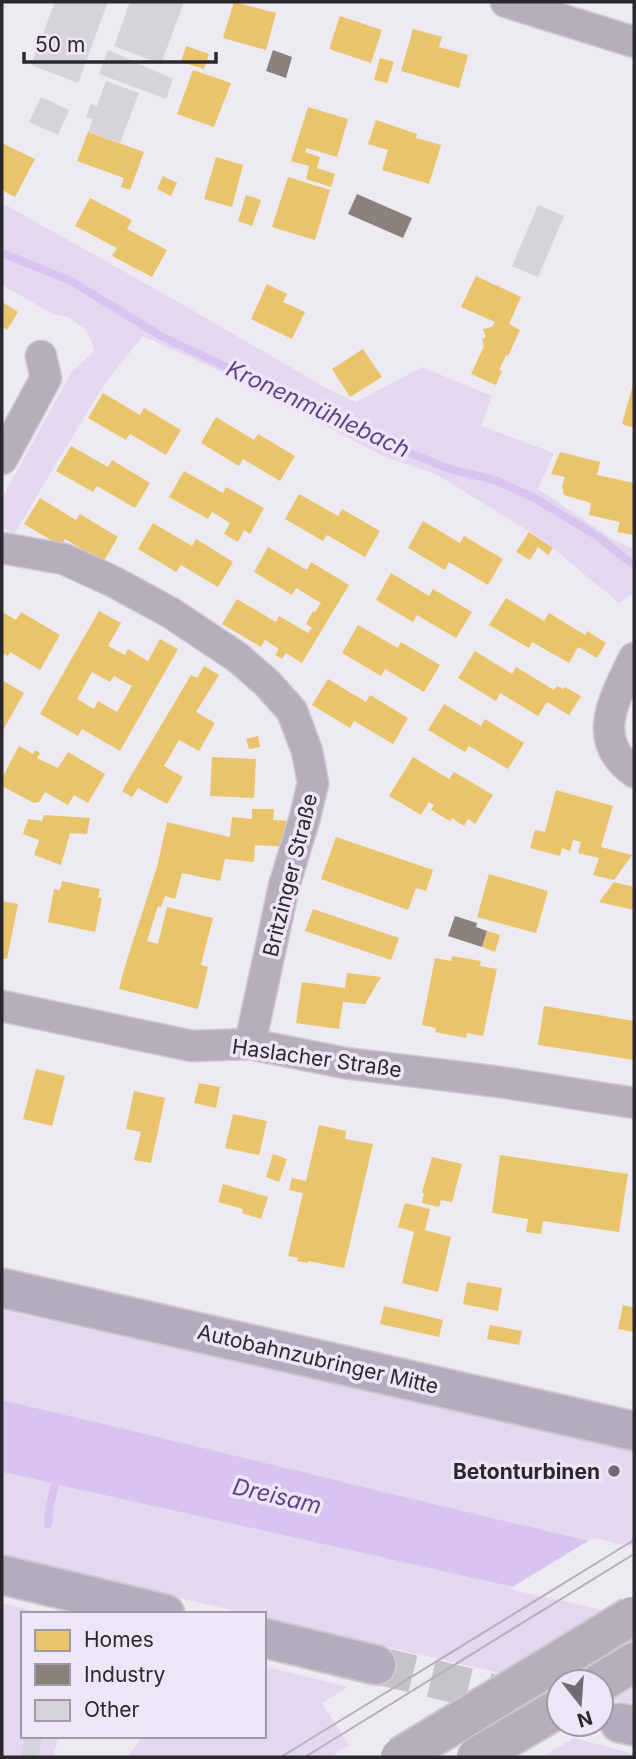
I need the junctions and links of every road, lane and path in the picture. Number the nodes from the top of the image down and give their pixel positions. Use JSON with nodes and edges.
{"nodes":[{"id":1,"x":506,"y":2,"type":"edge"},
{"id":2,"x":634,"y":42,"type":"edge"},
{"id":3,"x":41,"y":356,"type":"dead end"},
{"id":4,"x":2,"y":459,"type":"edge"},
{"id":5,"x":2,"y":548,"type":"edge"},
{"id":6,"x":634,"y":658,"type":"edge"},
{"id":7,"x":634,"y":772,"type":"edge"},
{"id":8,"x":2,"y":1006,"type":"edge"},
{"id":9,"x":250,"y":1044,"type":"junction"},
{"id":10,"x":634,"y":1103,"type":"edge"},
{"id":11,"x":2,"y":1288,"type":"edge"},
{"id":12,"x":634,"y":1431,"type":"edge"},
{"id":13,"x":2,"y":1575,"type":"edge"},
{"id":14,"x":157,"y":1612,"type":"edge"},
{"id":15,"x":634,"y":1614,"type":"edge"},
{"id":16,"x":266,"y":1638,"type":"edge"},
{"id":17,"x":634,"y":1662,"type":"edge"},
{"id":18,"x":376,"y":1665,"type":"tunnel mouth"},
{"id":19,"x":615,"y":1674,"type":"edge"},
{"id":20,"x":545,"y":1716,"type":"edge"},
{"id":21,"x":400,"y":1757,"type":"edge"},
{"id":22,"x":477,"y":1757,"type":"edge"}],
"edges":[{"from":1,"to":2,"type":"street"},
{"from":3,"to":4,"type":"street"},
{"from":5,"to":9,"type":"street","name":"Britzinger Straße"},
{"from":6,"to":7,"type":"street"},
{"from":8,"to":9,"type":"street","name":"Haslacher Straße"},
{"from":9,"to":10,"type":"street","name":"Haslacher Straße"},
{"from":11,"to":12,"type":"highway","name":"Autobahnzubringer Mitte"},
{"from":13,"to":14,"type":"highway"},
{"from":15,"to":21,"type":"main road","bridge":true},
{"from":16,"to":18,"type":"highway"},
{"from":17,"to":19,"type":"main road"},
{"from":20,"to":22,"type":"main road","bridge":true}]}
